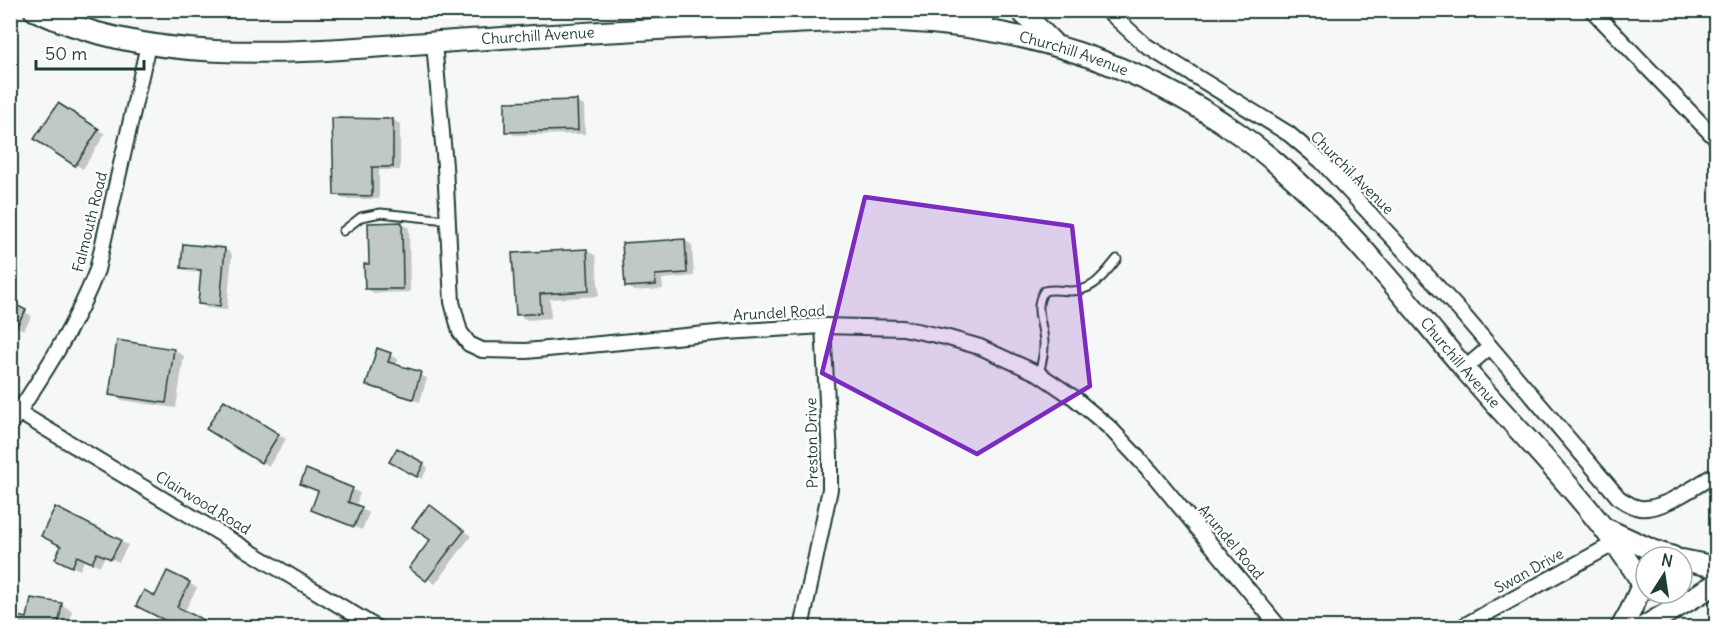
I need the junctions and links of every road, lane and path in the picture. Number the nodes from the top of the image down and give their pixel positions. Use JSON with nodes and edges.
{"nodes":[{"id":1,"x":34,"y":10,"type":"edge"},
{"id":2,"x":922,"y":10,"type":"edge"},
{"id":3,"x":1020,"y":10,"type":"edge"},
{"id":4,"x":1107,"y":10,"type":"edge"},
{"id":5,"x":1592,"y":10,"type":"edge"},
{"id":6,"x":982,"y":20,"type":"edge"},
{"id":7,"x":900,"y":21,"type":"junction"},
{"id":8,"x":434,"y":43,"type":"junction"},
{"id":9,"x":148,"y":45,"type":"junction"},
{"id":10,"x":1059,"y":48,"type":"junction"},
{"id":11,"x":1714,"y":132,"type":"edge"},
{"id":12,"x":447,"y":220,"type":"junction"},
{"id":13,"x":343,"y":231,"type":"dead end"},
{"id":14,"x":1117,"y":259,"type":"dead end"},
{"id":15,"x":822,"y":326,"type":"junction"},
{"id":16,"x":1490,"y":347,"type":"junction"},
{"id":17,"x":1464,"y":369,"type":"junction"},
{"id":18,"x":1039,"y":374,"type":"junction"},
{"id":19,"x":15,"y":409,"type":"edge"},
{"id":20,"x":10,"y":425,"type":"edge"},
{"id":21,"x":1716,"y":474,"type":"edge"},
{"id":22,"x":1609,"y":535,"type":"junction"},
{"id":23,"x":1637,"y":545,"type":"edge"},
{"id":24,"x":1694,"y":562,"type":"edge"},
{"id":25,"x":1716,"y":567,"type":"edge"},
{"id":26,"x":1634,"y":571,"type":"edge"},
{"id":27,"x":1716,"y":584,"type":"edge"},
{"id":28,"x":1635,"y":605,"type":"edge"},
{"id":29,"x":1656,"y":605,"type":"edge"},
{"id":30,"x":1665,"y":621,"type":"edge"},
{"id":31,"x":372,"y":626,"type":"edge"},
{"id":32,"x":801,"y":627,"type":"edge"},
{"id":33,"x":1280,"y":627,"type":"edge"},
{"id":34,"x":1460,"y":627,"type":"edge"},
{"id":35,"x":1621,"y":627,"type":"edge"},
{"id":36,"x":1642,"y":627,"type":"edge"}],
"edges":[{"from":1,"to":9,"type":"main road","name":"Churchill Avenue"},
{"from":2,"to":7,"type":"main road"},
{"from":3,"to":10,"type":"main road"},
{"from":4,"to":16,"type":"street","name":"Churchil Avenue"},
{"from":5,"to":11,"type":"street"},
{"from":6,"to":7,"type":"main road","name":"Churchill Avenue"},
{"from":6,"to":10,"type":"main road","name":"Churchill Avenue"},
{"from":7,"to":8,"type":"main road","name":"Churchill Avenue"},
{"from":8,"to":9,"type":"main road","name":"Churchill Avenue"},
{"from":8,"to":12,"type":"street","name":"Arundel Road"},
{"from":9,"to":19,"type":"street","name":"Falmouth Road"},
{"from":10,"to":17,"type":"main road","name":"Churchill Avenue"},
{"from":12,"to":13,"type":"lane"},
{"from":12,"to":15,"type":"street","name":"Arundel Road"},
{"from":14,"to":18,"type":"lane"},
{"from":15,"to":18,"type":"street","name":"Arundel Road"},
{"from":15,"to":32,"type":"street","name":"Preston Drive"},
{"from":16,"to":17,"type":"street"},
{"from":16,"to":21,"type":"street","name":"Churchil Avenue"},
{"from":17,"to":22,"type":"main road","name":"Churchill Avenue"},
{"from":18,"to":33,"type":"street","name":"Arundel Road"},
{"from":19,"to":20,"type":"street","name":"Falmouth Road"},
{"from":19,"to":31,"type":"street","name":"Clairwood Road"},
{"from":22,"to":23,"type":"main road"},
{"from":22,"to":26,"type":"main road","name":"Churchill Avenue"},
{"from":22,"to":34,"type":"street","name":"Swan Drive"},
{"from":24,"to":25,"type":"main road"},
{"from":27,"to":30,"type":"main road"},
{"from":28,"to":35,"type":"main road"},
{"from":29,"to":30,"type":"main road","name":"Churchill Avenue"},
{"from":30,"to":36,"type":"main road"}]}
